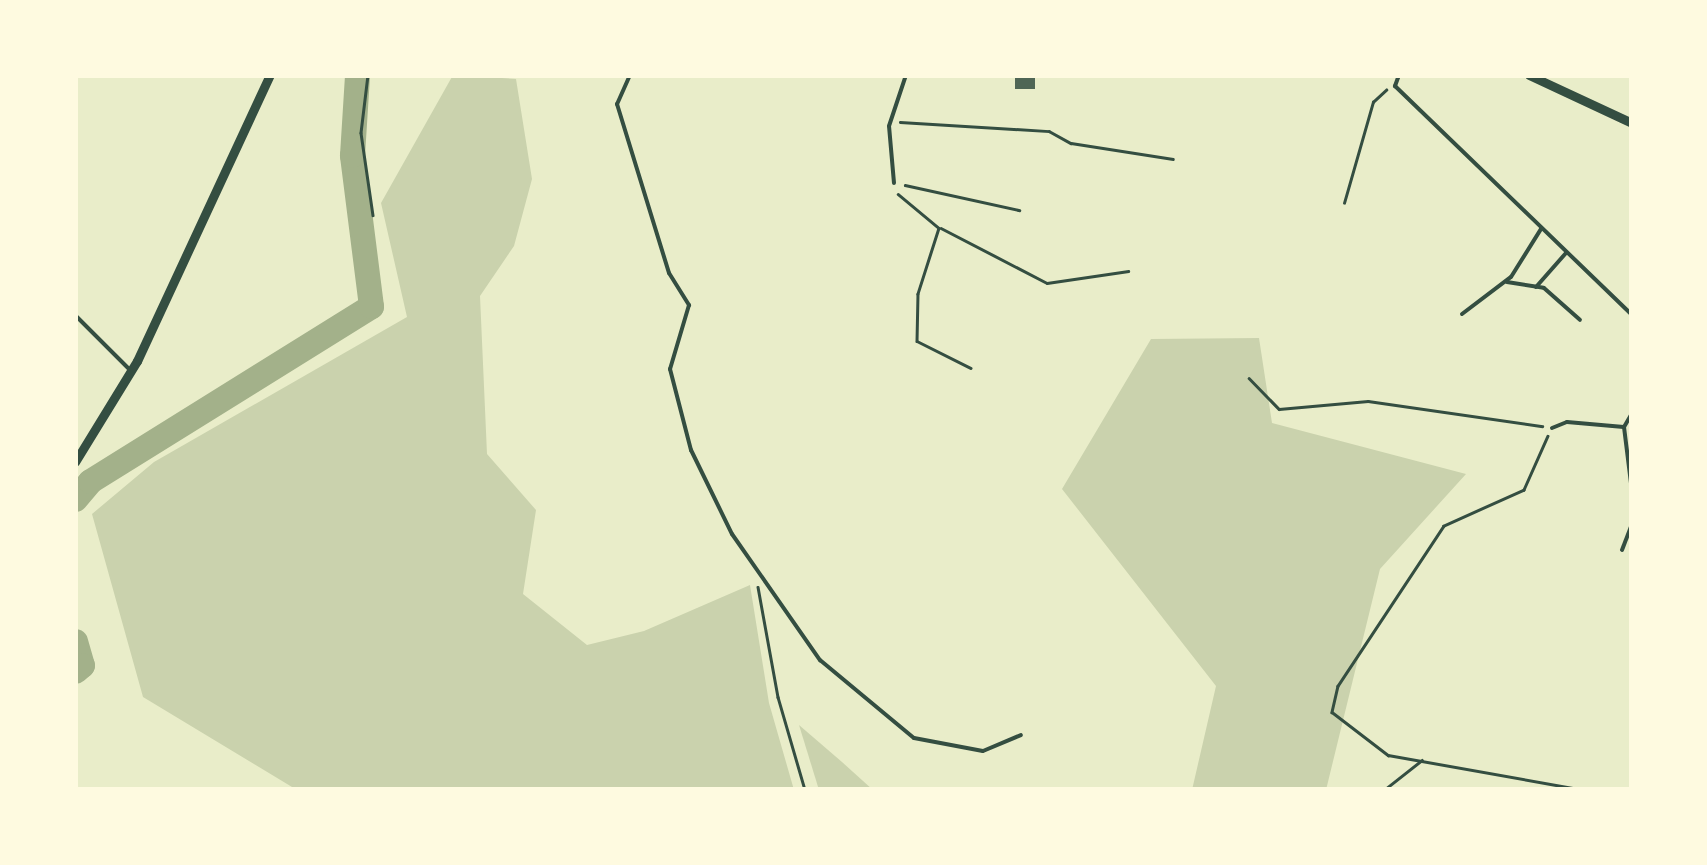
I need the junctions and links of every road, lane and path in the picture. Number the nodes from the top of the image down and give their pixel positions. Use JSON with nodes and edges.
{"nodes":[{"id":1,"x":270,"y":75,"type":"edge"},
{"id":2,"x":368,"y":75,"type":"edge"},
{"id":3,"x":630,"y":75,"type":"edge"},
{"id":4,"x":906,"y":75,"type":"edge"},
{"id":5,"x":1399,"y":75,"type":"edge"},
{"id":6,"x":1529,"y":75,"type":"edge"},
{"id":7,"x":1395,"y":86,"type":"junction"},
{"id":8,"x":1632,"y":123,"type":"edge"},
{"id":9,"x":889,"y":126,"type":"junction"},
{"id":10,"x":1173,"y":159,"type":"dead end"},
{"id":11,"x":894,"y":184,"type":"junction"},
{"id":12,"x":1344,"y":204,"type":"dead end"},
{"id":13,"x":1019,"y":210,"type":"dead end"},
{"id":14,"x":373,"y":215,"type":"dead end"},
{"id":15,"x":940,"y":228,"type":"junction"},
{"id":16,"x":1542,"y":230,"type":"junction"},
{"id":17,"x":1567,"y":252,"type":"junction"},
{"id":18,"x":1128,"y":271,"type":"dead end"},
{"id":19,"x":1505,"y":282,"type":"junction"},
{"id":20,"x":1536,"y":287,"type":"junction"},
{"id":21,"x":1462,"y":314,"type":"dead end"},
{"id":22,"x":75,"y":315,"type":"edge"},
{"id":23,"x":1632,"y":315,"type":"edge"},
{"id":24,"x":1580,"y":320,"type":"dead end"},
{"id":25,"x":971,"y":368,"type":"dead end"},
{"id":26,"x":131,"y":372,"type":"junction"},
{"id":27,"x":1248,"y":378,"type":"dead end"},
{"id":28,"x":1632,"y":413,"type":"edge"},
{"id":29,"x":1624,"y":427,"type":"junction"},
{"id":30,"x":1552,"y":428,"type":"junction"},
{"id":31,"x":75,"y":462,"type":"edge"},
{"id":32,"x":1632,"y":491,"type":"edge"},
{"id":33,"x":1632,"y":524,"type":"edge"},
{"id":34,"x":1622,"y":550,"type":"dead end"},
{"id":35,"x":760,"y":567,"type":"junction"},
{"id":36,"x":1021,"y":735,"type":"dead end"},
{"id":37,"x":1423,"y":759,"type":"junction"},
{"id":38,"x":805,"y":790,"type":"edge"},
{"id":39,"x":1384,"y":790,"type":"edge"},
{"id":40,"x":1585,"y":790,"type":"edge"}],
"edges":[{"from":1,"to":26,"type":"street"},
{"from":2,"to":14,"type":"path"},
{"from":3,"to":35,"type":"lane"},
{"from":4,"to":9,"type":"lane"},
{"from":5,"to":7,"type":"lane"},
{"from":6,"to":8,"type":"street"},
{"from":7,"to":12,"type":"path"},
{"from":7,"to":16,"type":"lane"},
{"from":9,"to":10,"type":"path"},
{"from":9,"to":11,"type":"lane"},
{"from":11,"to":13,"type":"path"},
{"from":11,"to":15,"type":"path"},
{"from":15,"to":18,"type":"path"},
{"from":15,"to":25,"type":"path"},
{"from":16,"to":17,"type":"lane"},
{"from":16,"to":19,"type":"lane"},
{"from":17,"to":20,"type":"lane"},
{"from":17,"to":23,"type":"lane"},
{"from":19,"to":20,"type":"lane"},
{"from":19,"to":21,"type":"lane"},
{"from":20,"to":24,"type":"lane"},
{"from":22,"to":26,"type":"lane"},
{"from":26,"to":31,"type":"street"},
{"from":27,"to":30,"type":"path"},
{"from":28,"to":29,"type":"lane"},
{"from":29,"to":30,"type":"lane"},
{"from":29,"to":32,"type":"lane"},
{"from":30,"to":37,"type":"path"},
{"from":33,"to":34,"type":"lane"},
{"from":35,"to":36,"type":"lane"},
{"from":35,"to":38,"type":"path"},
{"from":37,"to":39,"type":"path"},
{"from":37,"to":40,"type":"path"}]}
